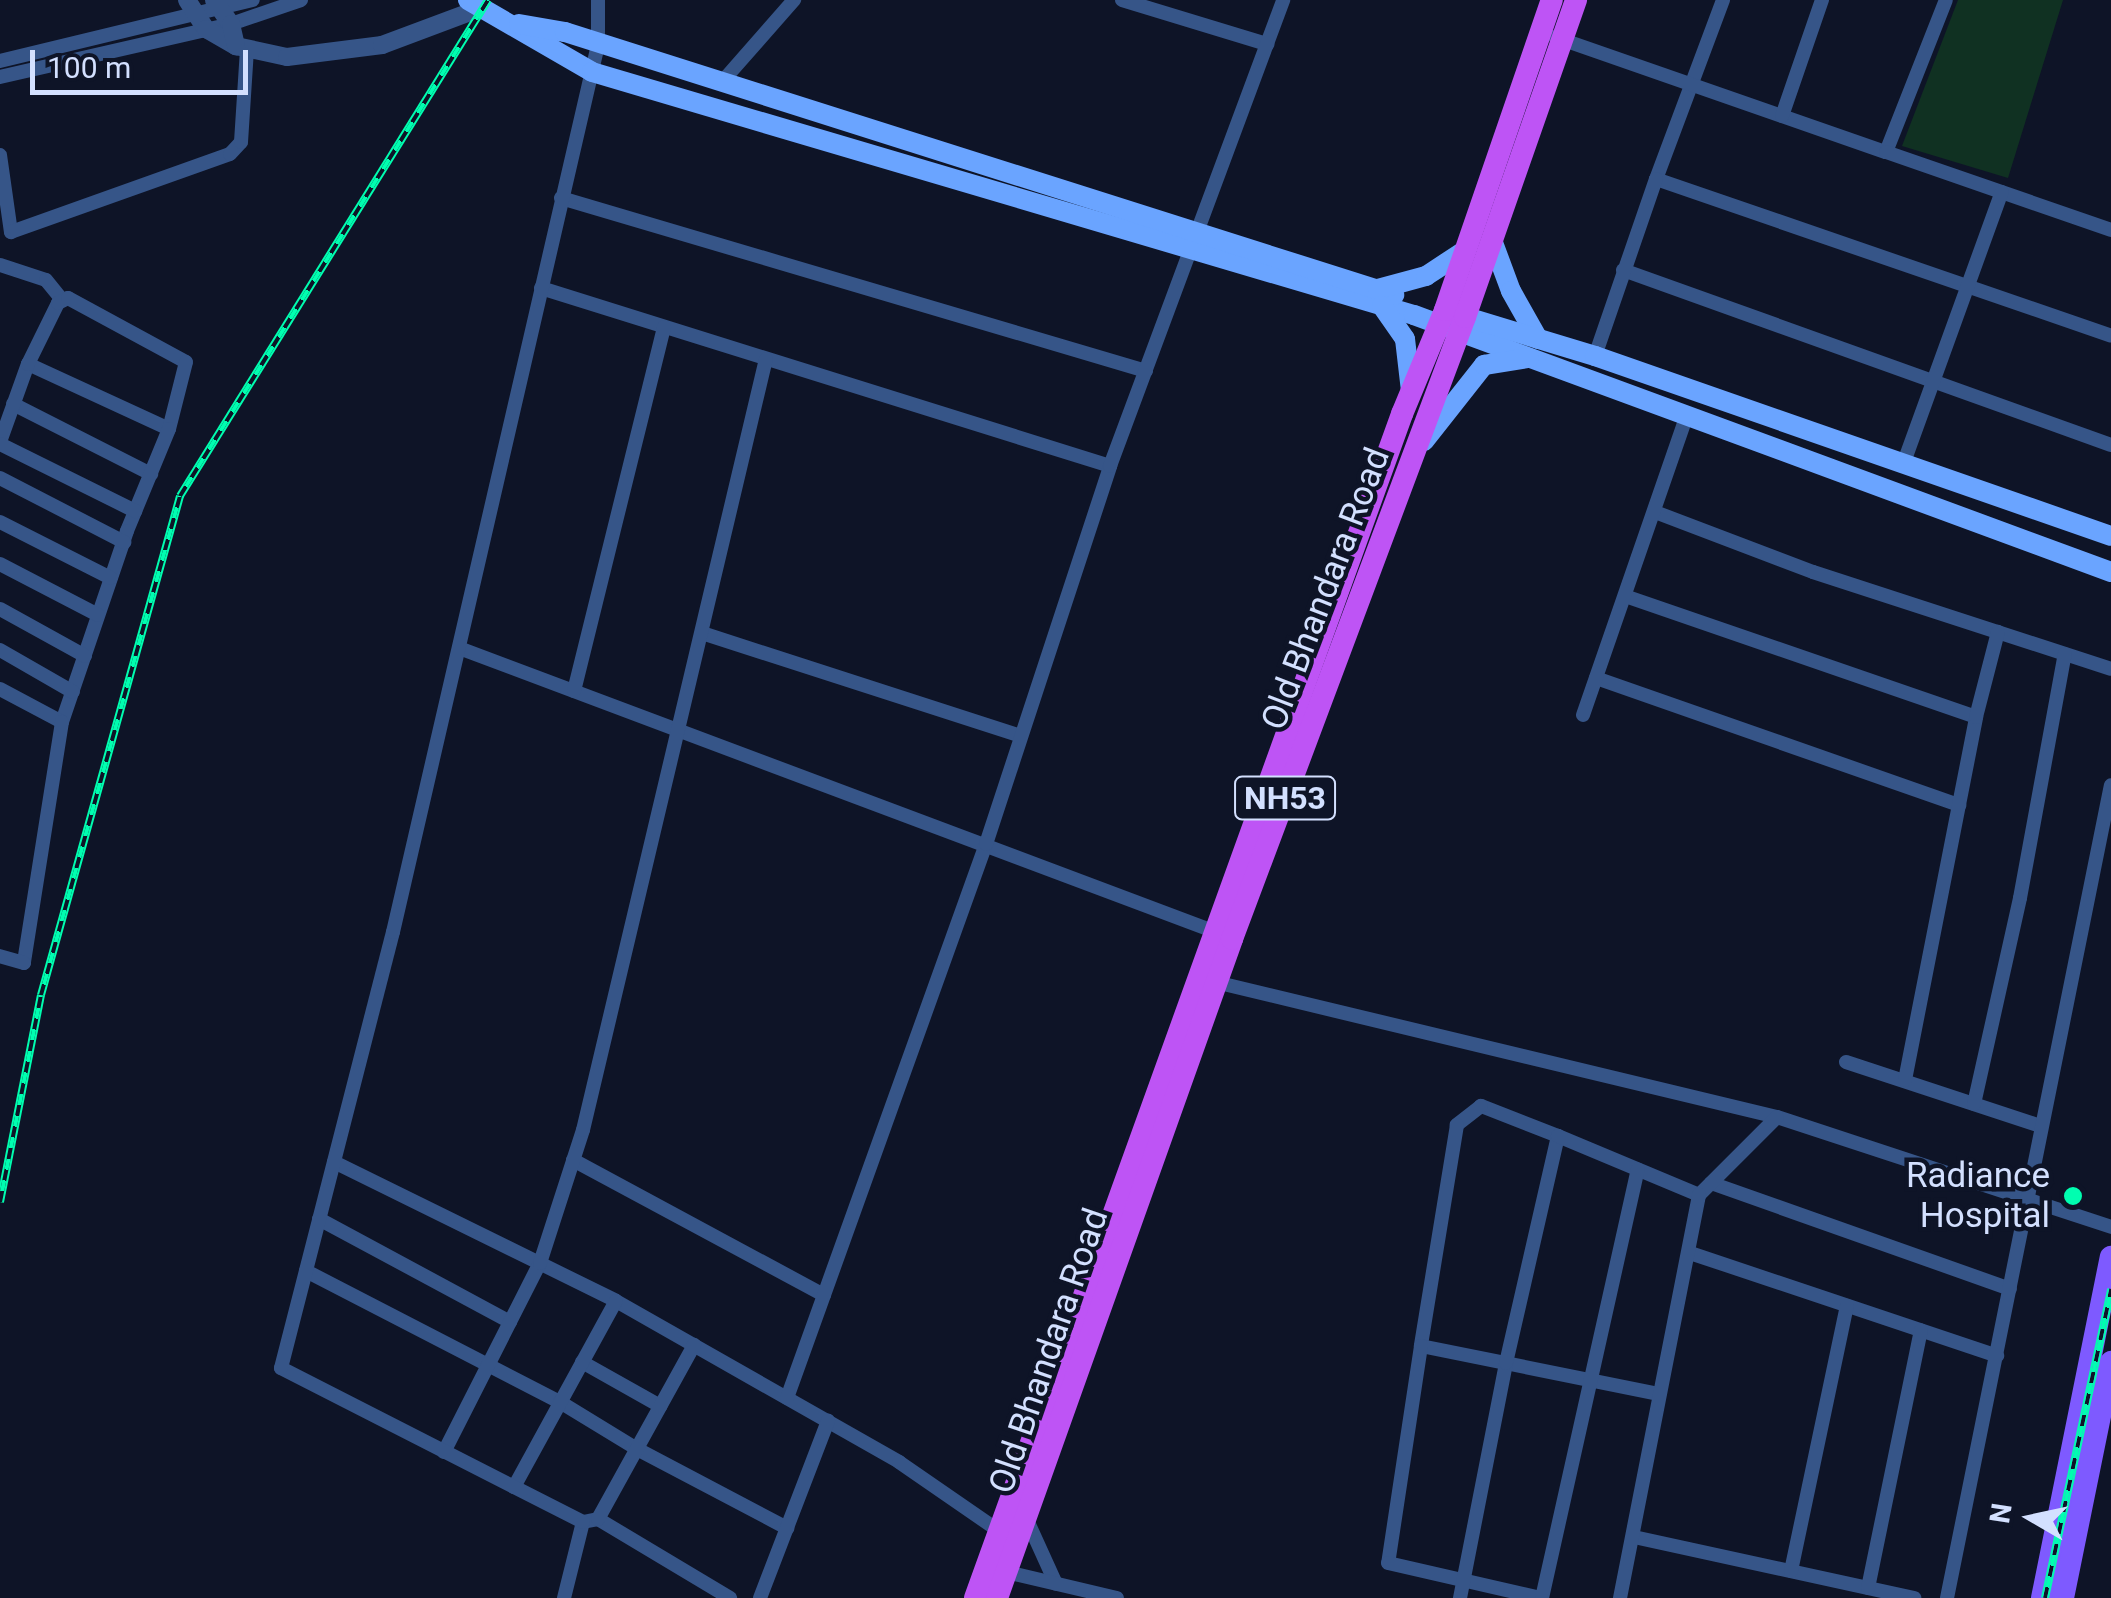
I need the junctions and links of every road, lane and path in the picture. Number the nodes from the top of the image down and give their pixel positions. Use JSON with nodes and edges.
{"nodes":[{"id":1,"x":254,"y":0,"type":"edge"},
{"id":2,"x":300,"y":0,"type":"edge"},
{"id":3,"x":598,"y":0,"type":"edge"},
{"id":4,"x":794,"y":0,"type":"edge"},
{"id":5,"x":1122,"y":0,"type":"edge"},
{"id":6,"x":1282,"y":0,"type":"edge"},
{"id":7,"x":1552,"y":0,"type":"edge"},
{"id":8,"x":1576,"y":0,"type":"edge"},
{"id":9,"x":1722,"y":0,"type":"edge"},
{"id":10,"x":1822,"y":0,"type":"edge"},
{"id":11,"x":1946,"y":0,"type":"edge"},
{"id":12,"x":474,"y":4,"type":"edge"},
{"id":13,"x":222,"y":11,"type":"edge"},
{"id":14,"x":197,"y":15,"type":"edge"},
{"id":15,"x":509,"y":23,"type":"junction"},
{"id":16,"x":1550,"y":36,"type":"junction"},
{"id":17,"x":1267,"y":44,"type":"junction"},
{"id":18,"x":598,"y":45,"type":"junction"},
{"id":19,"x":242,"y":48,"type":"junction"},
{"id":20,"x":0,"y":60,"type":"edge"},
{"id":21,"x":592,"y":72,"type":"junction"},
{"id":22,"x":0,"y":77,"type":"edge"},
{"id":23,"x":721,"y":83,"type":"junction"},
{"id":24,"x":1690,"y":85,"type":"junction"},
{"id":25,"x":1782,"y":116,"type":"junction"},
{"id":26,"x":1886,"y":152,"type":"junction"},
{"id":27,"x":0,"y":154,"type":"edge"},
{"id":28,"x":1656,"y":179,"type":"junction"},
{"id":29,"x":2002,"y":192,"type":"junction"},
{"id":30,"x":561,"y":198,"type":"junction"},
{"id":31,"x":4,"y":211,"type":"edge"},
{"id":32,"x":2111,"y":230,"type":"edge"},
{"id":33,"x":1492,"y":240,"type":"junction"},
{"id":34,"x":1195,"y":244,"type":"junction"},
{"id":35,"x":1464,"y":251,"type":"junction"},
{"id":36,"x":0,"y":265,"type":"edge"},
{"id":37,"x":1622,"y":270,"type":"junction"},
{"id":38,"x":1968,"y":287,"type":"junction"},
{"id":39,"x":542,"y":288,"type":"junction"},
{"id":40,"x":1379,"y":297,"type":"junction"},
{"id":41,"x":62,"y":300,"type":"junction"},
{"id":42,"x":1453,"y":320,"type":"junction"},
{"id":43,"x":664,"y":327,"type":"junction"},
{"id":44,"x":2111,"y":336,"type":"edge"},
{"id":45,"x":1534,"y":348,"type":"junction"},
{"id":46,"x":1595,"y":356,"type":"junction"},
{"id":47,"x":766,"y":358,"type":"junction"},
{"id":48,"x":28,"y":364,"type":"junction"},
{"id":49,"x":1146,"y":372,"type":"junction"},
{"id":50,"x":1934,"y":384,"type":"junction"},
{"id":51,"x":1412,"y":392,"type":"junction"},
{"id":52,"x":13,"y":404,"type":"junction"},
{"id":53,"x":1686,"y":417,"type":"junction"},
{"id":54,"x":169,"y":428,"type":"junction"},
{"id":55,"x":0,"y":443,"type":"edge"},
{"id":56,"x":2111,"y":445,"type":"edge"},
{"id":57,"x":1414,"y":455,"type":"junction"},
{"id":58,"x":1904,"y":462,"type":"junction"},
{"id":59,"x":1110,"y":466,"type":"junction"},
{"id":60,"x":150,"y":474,"type":"junction"},
{"id":61,"x":0,"y":478,"type":"edge"},
{"id":62,"x":136,"y":511,"type":"junction"},
{"id":63,"x":1655,"y":512,"type":"junction"},
{"id":64,"x":0,"y":522,"type":"edge"},
{"id":65,"x":2111,"y":536,"type":"edge"},
{"id":66,"x":124,"y":542,"type":"junction"},
{"id":67,"x":0,"y":564,"type":"edge"},
{"id":68,"x":2111,"y":572,"type":"edge"},
{"id":69,"x":111,"y":578,"type":"junction"},
{"id":70,"x":1356,"y":578,"type":"junction"},
{"id":71,"x":1625,"y":596,"type":"junction"},
{"id":72,"x":0,"y":609,"type":"edge"},
{"id":73,"x":98,"y":616,"type":"junction"},
{"id":74,"x":1998,"y":632,"type":"junction"},
{"id":75,"x":702,"y":633,"type":"junction"},
{"id":76,"x":458,"y":648,"type":"junction"},
{"id":77,"x":0,"y":650,"type":"edge"},
{"id":78,"x":2065,"y":654,"type":"junction"},
{"id":79,"x":85,"y":656,"type":"junction"},
{"id":80,"x":2111,"y":669,"type":"edge"},
{"id":81,"x":1596,"y":678,"type":"junction"},
{"id":82,"x":0,"y":689,"type":"edge"},
{"id":83,"x":574,"y":691,"type":"junction"},
{"id":84,"x":72,"y":692,"type":"junction"},
{"id":85,"x":1583,"y":716,"type":"dead end"},
{"id":86,"x":1976,"y":717,"type":"junction"},
{"id":87,"x":62,"y":722,"type":"junction"},
{"id":88,"x":679,"y":730,"type":"junction"},
{"id":89,"x":1020,"y":736,"type":"junction"},
{"id":90,"x":2111,"y":784,"type":"edge"},
{"id":91,"x":1958,"y":804,"type":"junction"},
{"id":92,"x":986,"y":844,"type":"junction"},
{"id":93,"x":1223,"y":935,"type":"junction"},
{"id":94,"x":0,"y":956,"type":"edge"},
{"id":95,"x":1208,"y":980,"type":"junction"},
{"id":96,"x":1846,"y":1062,"type":"dead end"},
{"id":97,"x":1905,"y":1080,"type":"junction"},
{"id":98,"x":1974,"y":1104,"type":"junction"},
{"id":99,"x":1777,"y":1117,"type":"junction"},
{"id":100,"x":2041,"y":1126,"type":"junction"},
{"id":101,"x":1558,"y":1136,"type":"junction"},
{"id":102,"x":574,"y":1160,"type":"junction"},
{"id":103,"x":334,"y":1162,"type":"junction"},
{"id":104,"x":1638,"y":1170,"type":"junction"},
{"id":105,"x":1712,"y":1183,"type":"junction"},
{"id":106,"x":1699,"y":1195,"type":"junction"},
{"id":107,"x":2026,"y":1202,"type":"junction"},
{"id":108,"x":320,"y":1218,"type":"junction"},
{"id":109,"x":2111,"y":1228,"type":"edge"},
{"id":110,"x":1690,"y":1253,"type":"junction"},
{"id":111,"x":2111,"y":1257,"type":"edge"},
{"id":112,"x":540,"y":1263,"type":"junction"},
{"id":113,"x":306,"y":1271,"type":"junction"},
{"id":114,"x":2010,"y":1289,"type":"junction"},
{"id":115,"x":824,"y":1296,"type":"junction"},
{"id":116,"x":616,"y":1300,"type":"junction"},
{"id":117,"x":1847,"y":1306,"type":"junction"},
{"id":118,"x":510,"y":1322,"type":"junction"},
{"id":119,"x":1921,"y":1330,"type":"junction"},
{"id":120,"x":694,"y":1345,"type":"junction"},
{"id":121,"x":1420,"y":1346,"type":"junction"},
{"id":122,"x":1997,"y":1356,"type":"junction"},
{"id":123,"x":582,"y":1362,"type":"junction"},
{"id":124,"x":2111,"y":1362,"type":"edge"},
{"id":125,"x":1506,"y":1363,"type":"junction"},
{"id":126,"x":488,"y":1364,"type":"junction"},
{"id":127,"x":1593,"y":1381,"type":"junction"},
{"id":128,"x":2108,"y":1387,"type":"edge"},
{"id":129,"x":1660,"y":1394,"type":"junction"},
{"id":130,"x":787,"y":1398,"type":"junction"},
{"id":131,"x":560,"y":1402,"type":"junction"},
{"id":132,"x":660,"y":1406,"type":"junction"},
{"id":133,"x":828,"y":1422,"type":"junction"},
{"id":134,"x":637,"y":1449,"type":"junction"},
{"id":135,"x":444,"y":1452,"type":"junction"},
{"id":136,"x":514,"y":1487,"type":"junction"},
{"id":137,"x":1026,"y":1520,"type":"junction"},
{"id":138,"x":591,"y":1521,"type":"junction"},
{"id":139,"x":787,"y":1528,"type":"junction"},
{"id":140,"x":1009,"y":1538,"type":"junction"},
{"id":141,"x":1634,"y":1538,"type":"junction"},
{"id":142,"x":997,"y":1570,"type":"junction"},
{"id":143,"x":1790,"y":1572,"type":"junction"},
{"id":144,"x":1463,"y":1581,"type":"junction"},
{"id":145,"x":1056,"y":1584,"type":"junction"},
{"id":146,"x":1868,"y":1588,"type":"junction"},
{"id":147,"x":564,"y":1598,"type":"edge"},
{"id":148,"x":730,"y":1598,"type":"edge"},
{"id":149,"x":760,"y":1598,"type":"edge"},
{"id":150,"x":976,"y":1598,"type":"edge"},
{"id":151,"x":997,"y":1598,"type":"edge"},
{"id":152,"x":1117,"y":1598,"type":"edge"},
{"id":153,"x":1460,"y":1598,"type":"edge"},
{"id":154,"x":1541,"y":1598,"type":"edge"},
{"id":155,"x":1620,"y":1598,"type":"edge"},
{"id":156,"x":1914,"y":1598,"type":"edge"},
{"id":157,"x":1946,"y":1598,"type":"edge"},
{"id":158,"x":2042,"y":1598,"type":"edge"},
{"id":159,"x":2063,"y":1598,"type":"edge"}],
"edges":[{"from":1,"to":13,"type":"street"},
{"from":2,"to":13,"type":"street"},
{"from":3,"to":18,"type":"street"},
{"from":4,"to":23,"type":"street"},
{"from":5,"to":17,"type":"street"},
{"from":6,"to":17,"type":"street"},
{"from":7,"to":16,"type":"highway","number":"NH53"},
{"from":8,"to":16,"type":"highway","name":"Old Bhandara Road","number":"NH53"},
{"from":9,"to":24,"type":"street"},
{"from":10,"to":25,"type":"street"},
{"from":11,"to":26,"type":"street"},
{"from":12,"to":15,"type":"main road"},
{"from":12,"to":19,"type":"street"},
{"from":13,"to":14,"type":"street"},
{"from":13,"to":19,"type":"street"},
{"from":14,"to":19,"type":"street"},
{"from":14,"to":20,"type":"street"},
{"from":14,"to":22,"type":"street"},
{"from":15,"to":18,"type":"main road"},
{"from":15,"to":21,"type":"main road"},
{"from":16,"to":24,"type":"street"},
{"from":16,"to":33,"type":"highway","name":"Old Bhandara Road","number":"NH53"},
{"from":16,"to":35,"type":"highway","number":"NH53"},
{"from":17,"to":34,"type":"street"},
{"from":18,"to":21,"type":"street"},
{"from":18,"to":23,"type":"main road"},
{"from":19,"to":31,"type":"street"},
{"from":21,"to":30,"type":"street"},
{"from":21,"to":34,"type":"main road"},
{"from":23,"to":34,"type":"main road"},
{"from":24,"to":25,"type":"street"},
{"from":24,"to":28,"type":"street"},
{"from":25,"to":26,"type":"street"},
{"from":26,"to":29,"type":"street"},
{"from":27,"to":31,"type":"street"},
{"from":28,"to":37,"type":"street"},
{"from":28,"to":38,"type":"street"},
{"from":29,"to":32,"type":"street"},
{"from":29,"to":38,"type":"street"},
{"from":30,"to":39,"type":"street"},
{"from":30,"to":49,"type":"street"},
{"from":33,"to":42,"type":"highway","name":"Old Bhandara Road","number":"NH53"},
{"from":33,"to":45,"type":"main road"},
{"from":34,"to":40,"type":"main road"},
{"from":34,"to":49,"type":"street"},
{"from":35,"to":40,"type":"main road"},
{"from":35,"to":42,"type":"highway","number":"NH53"},
{"from":36,"to":41,"type":"street"},
{"from":37,"to":46,"type":"street"},
{"from":37,"to":50,"type":"street"},
{"from":38,"to":44,"type":"street"},
{"from":38,"to":50,"type":"street"},
{"from":39,"to":43,"type":"street"},
{"from":39,"to":76,"type":"street"},
{"from":40,"to":42,"type":"main road"},
{"from":40,"to":51,"type":"main road"},
{"from":41,"to":48,"type":"street"},
{"from":41,"to":54,"type":"street"},
{"from":42,"to":45,"type":"main road"},
{"from":42,"to":51,"type":"highway","number":"NH53"},
{"from":42,"to":57,"type":"highway","name":"Old Bhandara Road","number":"NH53"},
{"from":43,"to":47,"type":"street"},
{"from":43,"to":83,"type":"street"},
{"from":45,"to":46,"type":"main road"},
{"from":45,"to":53,"type":"main road"},
{"from":45,"to":57,"type":"main road"},
{"from":46,"to":58,"type":"main road"},
{"from":47,"to":59,"type":"street"},
{"from":47,"to":75,"type":"street"},
{"from":48,"to":52,"type":"street"},
{"from":48,"to":54,"type":"street"},
{"from":49,"to":59,"type":"street"},
{"from":50,"to":56,"type":"street"},
{"from":50,"to":58,"type":"street"},
{"from":51,"to":70,"type":"highway","number":"NH53"},
{"from":52,"to":55,"type":"street"},
{"from":52,"to":60,"type":"street"},
{"from":53,"to":63,"type":"street"},
{"from":53,"to":68,"type":"main road"},
{"from":54,"to":60,"type":"street"},
{"from":55,"to":62,"type":"street"},
{"from":57,"to":70,"type":"highway","name":"Old Bhandara Road","number":"NH53"},
{"from":58,"to":65,"type":"main road"},
{"from":59,"to":89,"type":"street"},
{"from":60,"to":62,"type":"street"},
{"from":61,"to":66,"type":"street"},
{"from":62,"to":66,"type":"street"},
{"from":63,"to":71,"type":"street"},
{"from":63,"to":74,"type":"street"},
{"from":64,"to":69,"type":"street"},
{"from":66,"to":69,"type":"street"},
{"from":67,"to":73,"type":"street"},
{"from":69,"to":73,"type":"street"},
{"from":70,"to":93,"type":"highway","name":"Old Bhandara Road","number":"NH53"},
{"from":71,"to":81,"type":"street"},
{"from":71,"to":86,"type":"street"},
{"from":72,"to":79,"type":"street"},
{"from":73,"to":79,"type":"street"},
{"from":74,"to":78,"type":"street"},
{"from":74,"to":86,"type":"street"},
{"from":75,"to":88,"type":"street"},
{"from":75,"to":89,"type":"street"},
{"from":76,"to":83,"type":"street"},
{"from":76,"to":103,"type":"street"},
{"from":77,"to":84,"type":"street"},
{"from":78,"to":80,"type":"street"},
{"from":78,"to":98,"type":"street"},
{"from":79,"to":84,"type":"street"},
{"from":81,"to":85,"type":"street"},
{"from":81,"to":91,"type":"street"},
{"from":82,"to":87,"type":"street"},
{"from":83,"to":88,"type":"street"},
{"from":84,"to":87,"type":"street"},
{"from":86,"to":91,"type":"street"},
{"from":87,"to":94,"type":"street"},
{"from":88,"to":92,"type":"street"},
{"from":88,"to":102,"type":"street"},
{"from":89,"to":92,"type":"street"},
{"from":90,"to":100,"type":"street"},
{"from":91,"to":97,"type":"street"},
{"from":92,"to":93,"type":"street"},
{"from":92,"to":115,"type":"street"},
{"from":93,"to":95,"type":"highway","name":"Old Bhandara Road","number":"NH53"},
{"from":95,"to":99,"type":"street"},
{"from":95,"to":137,"type":"highway","name":"Old Bhandara Road","number":"NH53"},
{"from":95,"to":140,"type":"highway","number":"NH53"},
{"from":96,"to":97,"type":"street"},
{"from":97,"to":98,"type":"street"},
{"from":98,"to":100,"type":"street"},
{"from":99,"to":105,"type":"street"},
{"from":99,"to":107,"type":"street"},
{"from":100,"to":107,"type":"street"},
{"from":101,"to":104,"type":"street"},
{"from":101,"to":121,"type":"street"},
{"from":101,"to":125,"type":"street"},
{"from":102,"to":112,"type":"street"},
{"from":102,"to":115,"type":"street"},
{"from":103,"to":108,"type":"street"},
{"from":103,"to":112,"type":"street"},
{"from":104,"to":106,"type":"street"},
{"from":104,"to":127,"type":"street"},
{"from":105,"to":106,"type":"street"},
{"from":105,"to":114,"type":"street"},
{"from":106,"to":110,"type":"street"},
{"from":107,"to":109,"type":"street"},
{"from":107,"to":114,"type":"street"},
{"from":108,"to":113,"type":"street"},
{"from":108,"to":118,"type":"street"},
{"from":110,"to":117,"type":"street"},
{"from":110,"to":129,"type":"street"},
{"from":111,"to":158,"type":"main road"},
{"from":112,"to":116,"type":"street"},
{"from":112,"to":118,"type":"street"},
{"from":113,"to":126,"type":"street"},
{"from":113,"to":135,"type":"street"},
{"from":114,"to":122,"type":"street"},
{"from":115,"to":130,"type":"street"},
{"from":116,"to":120,"type":"street"},
{"from":116,"to":123,"type":"street"},
{"from":117,"to":119,"type":"street"},
{"from":117,"to":143,"type":"street"},
{"from":118,"to":126,"type":"street"},
{"from":119,"to":122,"type":"street"},
{"from":119,"to":146,"type":"street"},
{"from":120,"to":130,"type":"street"},
{"from":120,"to":132,"type":"street"},
{"from":121,"to":125,"type":"street"},
{"from":121,"to":144,"type":"street"},
{"from":122,"to":157,"type":"street"},
{"from":123,"to":131,"type":"street"},
{"from":123,"to":132,"type":"street"},
{"from":124,"to":128,"type":"main road"},
{"from":125,"to":127,"type":"street"},
{"from":125,"to":144,"type":"street"},
{"from":126,"to":131,"type":"street"},
{"from":126,"to":135,"type":"street"},
{"from":127,"to":129,"type":"street"},
{"from":127,"to":154,"type":"street"},
{"from":128,"to":159,"type":"main road"},
{"from":129,"to":141,"type":"street"},
{"from":130,"to":133,"type":"street"},
{"from":131,"to":134,"type":"street"},
{"from":131,"to":136,"type":"street"},
{"from":132,"to":134,"type":"street"},
{"from":133,"to":139,"type":"street"},
{"from":133,"to":140,"type":"street"},
{"from":134,"to":138,"type":"street"},
{"from":134,"to":139,"type":"street"},
{"from":135,"to":136,"type":"street"},
{"from":136,"to":138,"type":"street"},
{"from":137,"to":140,"type":"highway","name":"Old Bhandara Road","number":"NH53"},
{"from":137,"to":145,"type":"street"},
{"from":138,"to":147,"type":"street"},
{"from":138,"to":148,"type":"street"},
{"from":139,"to":149,"type":"street"},
{"from":140,"to":142,"type":"highway","name":"Old Bhandara Road","number":"NH53"},
{"from":141,"to":143,"type":"street"},
{"from":141,"to":155,"type":"street"},
{"from":142,"to":145,"type":"street"},
{"from":142,"to":150,"type":"highway","number":"NH53"},
{"from":142,"to":151,"type":"highway","name":"Old Bhandara Road","number":"NH53"},
{"from":143,"to":146,"type":"street"},
{"from":144,"to":153,"type":"street"},
{"from":144,"to":154,"type":"street"},
{"from":145,"to":152,"type":"street"},
{"from":146,"to":156,"type":"street"}]}
